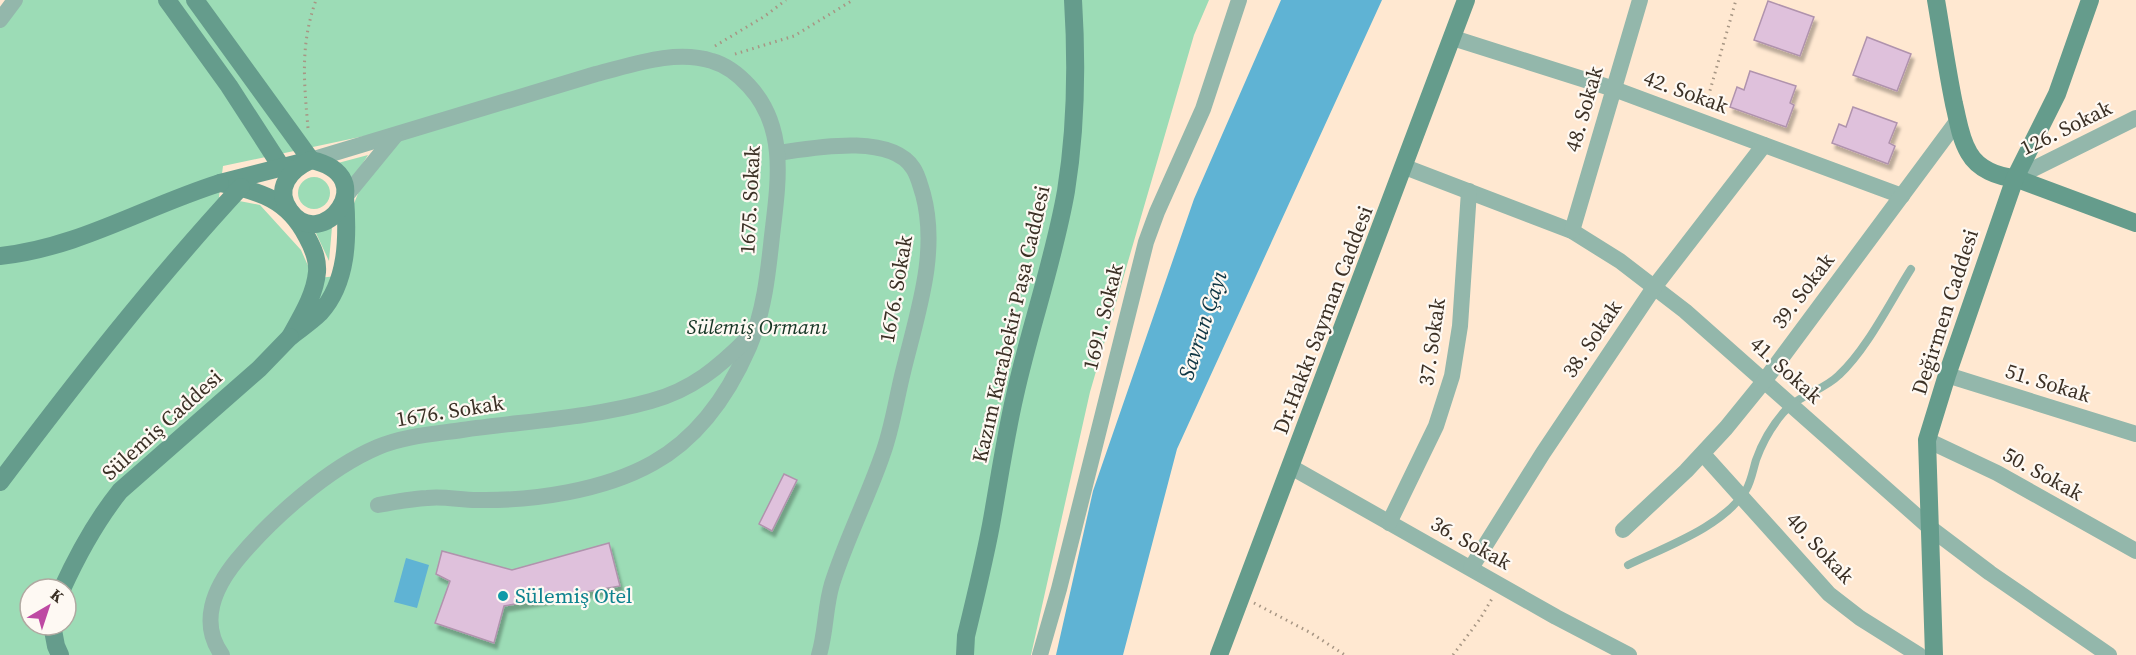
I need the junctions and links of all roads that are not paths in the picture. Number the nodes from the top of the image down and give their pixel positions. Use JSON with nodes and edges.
{"nodes":[{"id":1,"x":15,"y":0,"type":"edge"},
{"id":2,"x":167,"y":0,"type":"edge"},
{"id":3,"x":195,"y":0,"type":"edge"},
{"id":4,"x":1073,"y":0,"type":"edge"},
{"id":5,"x":1239,"y":0,"type":"edge"},
{"id":6,"x":1466,"y":0,"type":"edge"},
{"id":7,"x":1640,"y":0,"type":"edge"},
{"id":8,"x":1936,"y":0,"type":"edge"},
{"id":9,"x":2090,"y":0,"type":"edge"},
{"id":10,"x":0,"y":20,"type":"edge"},
{"id":11,"x":1453,"y":38,"type":"junction"},
{"id":12,"x":1614,"y":89,"type":"junction"},
{"id":13,"x":2136,"y":118,"type":"edge"},
{"id":14,"x":1958,"y":120,"type":"junction"},
{"id":15,"x":395,"y":136,"type":"junction"},
{"id":16,"x":1764,"y":145,"type":"junction"},
{"id":17,"x":778,"y":153,"type":"junction"},
{"id":18,"x":311,"y":160,"type":"junction"},
{"id":19,"x":1405,"y":166,"type":"junction"},
{"id":20,"x":282,"y":168,"type":"junction"},
{"id":21,"x":2015,"y":178,"type":"junction"},
{"id":22,"x":220,"y":183,"type":"junction"},
{"id":23,"x":241,"y":187,"type":"junction"},
{"id":24,"x":1469,"y":191,"type":"junction"},
{"id":25,"x":1902,"y":196,"type":"junction"},
{"id":26,"x":345,"y":197,"type":"junction"},
{"id":27,"x":290,"y":211,"type":"junction"},
{"id":28,"x":2136,"y":223,"type":"edge"},
{"id":29,"x":1572,"y":231,"type":"junction"},
{"id":30,"x":0,"y":256,"type":"edge"},
{"id":31,"x":1911,"y":269,"type":"dead end"},
{"id":32,"x":1655,"y":286,"type":"junction"},
{"id":33,"x":755,"y":331,"type":"junction"},
{"id":34,"x":290,"y":337,"type":"junction"},
{"id":35,"x":1947,"y":375,"type":"junction"},
{"id":36,"x":1765,"y":380,"type":"junction"},
{"id":37,"x":1791,"y":404,"type":"junction"},
{"id":38,"x":2136,"y":434,"type":"edge"},
{"id":39,"x":1927,"y":440,"type":"junction"},
{"id":40,"x":1703,"y":454,"type":"junction"},
{"id":41,"x":1291,"y":467,"type":"junction"},
{"id":42,"x":0,"y":482,"type":"edge"},
{"id":43,"x":1741,"y":496,"type":"junction"},
{"id":44,"x":378,"y":505,"type":"dead end"},
{"id":45,"x":1389,"y":523,"type":"junction"},
{"id":46,"x":1929,"y":527,"type":"junction"},
{"id":47,"x":1623,"y":530,"type":"dead end"},
{"id":48,"x":2136,"y":551,"type":"edge"},
{"id":49,"x":1628,"y":565,"type":"dead end"},
{"id":50,"x":1471,"y":568,"type":"junction"},
{"id":51,"x":68,"y":577,"type":"edge"},
{"id":52,"x":54,"y":637,"type":"edge"},
{"id":53,"x":60,"y":655,"type":"edge"},
{"id":54,"x":222,"y":655,"type":"edge"},
{"id":55,"x":819,"y":655,"type":"edge"},
{"id":56,"x":965,"y":655,"type":"edge"},
{"id":57,"x":1040,"y":655,"type":"edge"},
{"id":58,"x":1219,"y":655,"type":"edge"},
{"id":59,"x":1629,"y":655,"type":"edge"},
{"id":60,"x":1919,"y":655,"type":"edge"},
{"id":61,"x":1934,"y":655,"type":"edge"},
{"id":62,"x":2109,"y":655,"type":"edge"}],
"edges":[{"from":1,"to":10,"type":"street"},
{"from":2,"to":20,"type":"street"},
{"from":3,"to":18,"type":"street"},
{"from":4,"to":56,"type":"street","name":"Kazım Karabekir Paşa Caddesi"},
{"from":5,"to":57,"type":"street","name":"1691. Sokak"},
{"from":6,"to":11,"type":"street","name":"Dr.Hakkı Sayman Caddesi"},
{"from":7,"to":12,"type":"street","name":"48. Sokak"},
{"from":8,"to":14,"type":"street"},
{"from":9,"to":21,"type":"street","name":"Değirmen Caddesi"},
{"from":11,"to":12,"type":"street","name":"42. Sokak"},
{"from":11,"to":19,"type":"street","name":"Dr.Hakkı Sayman Caddesi"},
{"from":12,"to":16,"type":"street","name":"42. Sokak"},
{"from":12,"to":29,"type":"street","name":"48. Sokak"},
{"from":13,"to":21,"type":"street","name":"126. Sokak"},
{"from":14,"to":21,"type":"street"},
{"from":14,"to":25,"type":"street","name":"39. Sokak"},
{"from":15,"to":17,"type":"street","name":"1675. Sokak"},
{"from":15,"to":18,"type":"street"},
{"from":15,"to":26,"type":"street"},
{"from":16,"to":25,"type":"street","name":"42. Sokak"},
{"from":16,"to":32,"type":"street","name":"38. Sokak"},
{"from":17,"to":33,"type":"street","name":"1675. Sokak"},
{"from":17,"to":55,"type":"street","name":"1676. Sokak"},
{"from":18,"to":20,"type":"street"},
{"from":18,"to":26,"type":"street"},
{"from":18,"to":27,"type":"street"},
{"from":19,"to":24,"type":"street","name":"41. Sokak"},
{"from":19,"to":41,"type":"street","name":"Dr.Hakkı Sayman Caddesi"},
{"from":20,"to":22,"type":"street"},
{"from":21,"to":28,"type":"street"},
{"from":21,"to":35,"type":"street","name":"Değirmen Caddesi"},
{"from":22,"to":23,"type":"street"},
{"from":22,"to":30,"type":"street"},
{"from":23,"to":27,"type":"street"},
{"from":23,"to":42,"type":"street"},
{"from":24,"to":29,"type":"street","name":"41. Sokak"},
{"from":24,"to":45,"type":"street","name":"37. Sokak"},
{"from":25,"to":36,"type":"street","name":"39. Sokak"},
{"from":26,"to":27,"type":"street"},
{"from":26,"to":34,"type":"street"},
{"from":27,"to":34,"type":"street"},
{"from":29,"to":32,"type":"street","name":"41. Sokak"},
{"from":31,"to":37,"type":"lane"},
{"from":32,"to":36,"type":"street","name":"41. Sokak"},
{"from":32,"to":50,"type":"street","name":"38. Sokak"},
{"from":33,"to":44,"type":"street","name":"1675. Sokak"},
{"from":33,"to":54,"type":"street","name":"1676. Sokak"},
{"from":34,"to":51,"type":"street","name":"Sülemiş Caddesi"},
{"from":35,"to":38,"type":"street","name":"51. Sokak"},
{"from":35,"to":39,"type":"street","name":"Değirmen Caddesi"},
{"from":36,"to":37,"type":"street","name":"41. Sokak"},
{"from":36,"to":40,"type":"street","name":"39. Sokak"},
{"from":37,"to":43,"type":"lane"},
{"from":37,"to":46,"type":"street","name":"41. Sokak"},
{"from":39,"to":46,"type":"street","name":"Değirmen Caddesi"},
{"from":39,"to":48,"type":"street","name":"50. Sokak"},
{"from":40,"to":43,"type":"street","name":"40. Sokak"},
{"from":40,"to":47,"type":"street","name":"39. Sokak"},
{"from":41,"to":45,"type":"street","name":"36. Sokak"},
{"from":41,"to":58,"type":"street","name":"Dr.Hakkı Sayman Caddesi"},
{"from":43,"to":49,"type":"lane"},
{"from":43,"to":60,"type":"street","name":"40. Sokak"},
{"from":45,"to":50,"type":"street","name":"36. Sokak"},
{"from":46,"to":61,"type":"street","name":"Değirmen Caddesi"},
{"from":46,"to":62,"type":"street","name":"41. Sokak"},
{"from":50,"to":59,"type":"street","name":"36. Sokak"},
{"from":52,"to":53,"type":"street"}]}
